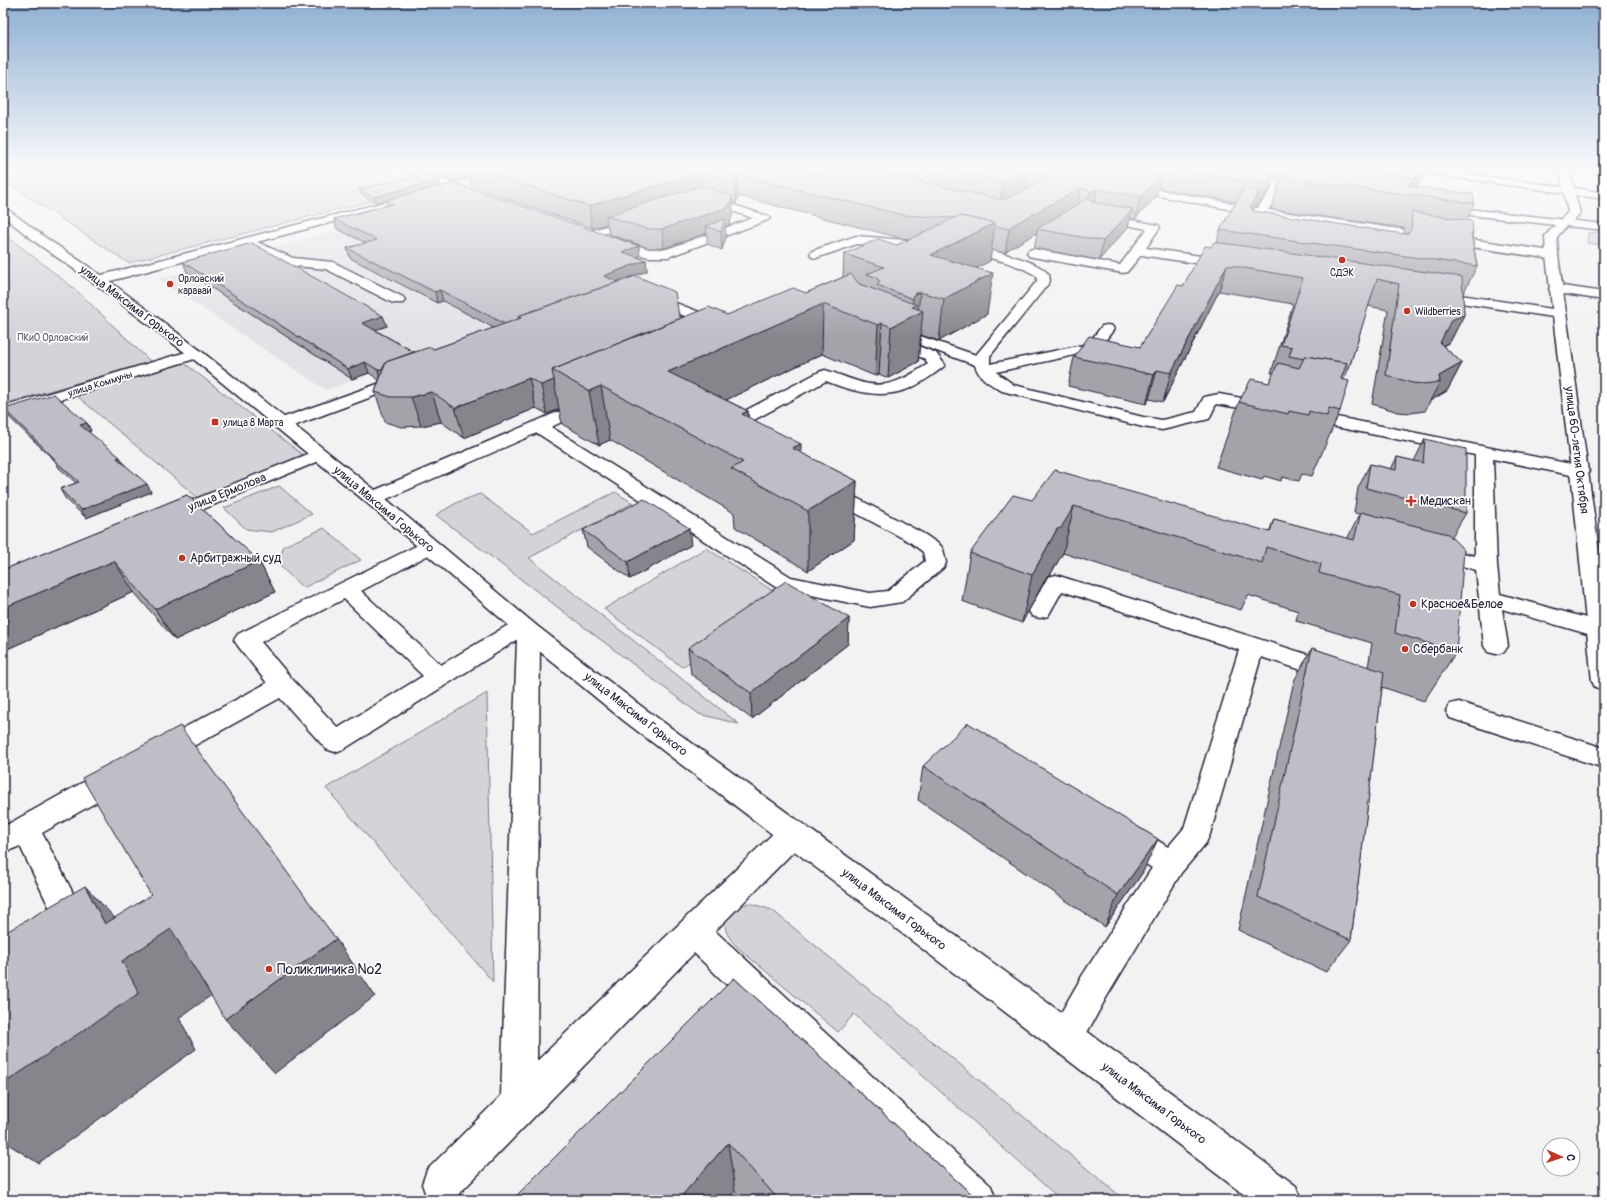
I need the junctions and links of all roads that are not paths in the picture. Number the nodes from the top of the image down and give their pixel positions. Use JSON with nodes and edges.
{"nodes":[{"id":1,"x":23,"y":226,"type":"edge"},
{"id":2,"x":303,"y":226,"type":"edge"},
{"id":3,"x":611,"y":226,"type":"edge"},
{"id":4,"x":742,"y":226,"type":"edge"},
{"id":5,"x":1149,"y":226,"type":"edge"},
{"id":6,"x":1253,"y":226,"type":"edge"},
{"id":7,"x":1340,"y":226,"type":"edge"},
{"id":8,"x":1560,"y":226,"type":"edge"},
{"id":9,"x":1264,"y":236,"type":"edge"},
{"id":10,"x":245,"y":241,"type":"junction"},
{"id":11,"x":1138,"y":251,"type":"junction"},
{"id":12,"x":816,"y":254,"type":"dead end"},
{"id":13,"x":1552,"y":255,"type":"junction"},
{"id":14,"x":1005,"y":259,"type":"junction"},
{"id":15,"x":1241,"y":266,"type":"edge"},
{"id":16,"x":100,"y":280,"type":"junction"},
{"id":17,"x":1556,"y":288,"type":"junction"},
{"id":18,"x":1424,"y":293,"type":"edge"},
{"id":19,"x":634,"y":296,"type":"edge"},
{"id":20,"x":1604,"y":296,"type":"edge"},
{"id":21,"x":398,"y":300,"type":"dead end"},
{"id":22,"x":1559,"y":314,"type":"junction"},
{"id":23,"x":1107,"y":329,"type":"dead end"},
{"id":24,"x":732,"y":330,"type":"edge"},
{"id":25,"x":196,"y":354,"type":"junction"},
{"id":26,"x":983,"y":366,"type":"junction"},
{"id":27,"x":417,"y":375,"type":"edge"},
{"id":28,"x":603,"y":398,"type":"edge"},
{"id":29,"x":3,"y":412,"type":"edge"},
{"id":30,"x":282,"y":424,"type":"junction"},
{"id":31,"x":538,"y":426,"type":"junction"},
{"id":32,"x":740,"y":443,"type":"edge"},
{"id":33,"x":1484,"y":452,"type":"junction"},
{"id":34,"x":318,"y":455,"type":"junction"},
{"id":35,"x":1580,"y":471,"type":"junction"},
{"id":36,"x":814,"y":483,"type":"edge"},
{"id":37,"x":373,"y":498,"type":"junction"},
{"id":38,"x":150,"y":524,"type":"edge"},
{"id":39,"x":429,"y":547,"type":"junction"},
{"id":40,"x":1420,"y":547,"type":"edge"},
{"id":41,"x":1486,"y":566,"type":"junction"},
{"id":42,"x":346,"y":589,"type":"junction"},
{"id":43,"x":1490,"y":598,"type":"junction"},
{"id":44,"x":1040,"y":611,"type":"dead end"},
{"id":45,"x":526,"y":628,"type":"junction"},
{"id":46,"x":1598,"y":629,"type":"junction"},
{"id":47,"x":1252,"y":646,"type":"junction"},
{"id":48,"x":1496,"y":646,"type":"dead end"},
{"id":49,"x":1342,"y":674,"type":"edge"},
{"id":50,"x":439,"y":678,"type":"junction"},
{"id":51,"x":1604,"y":681,"type":"edge"},
{"id":52,"x":283,"y":685,"type":"junction"},
{"id":53,"x":1459,"y":711,"type":"dead end"},
{"id":54,"x":1604,"y":758,"type":"edge"},
{"id":55,"x":1110,"y":826,"type":"edge"},
{"id":56,"x":792,"y":833,"type":"junction"},
{"id":57,"x":14,"y":835,"type":"edge"},
{"id":58,"x":1171,"y":864,"type":"junction"},
{"id":59,"x":694,"y":932,"type":"junction"},
{"id":60,"x":87,"y":950,"type":"edge"},
{"id":61,"x":1066,"y":1036,"type":"junction"},
{"id":62,"x":519,"y":1104,"type":"junction"},
{"id":63,"x":441,"y":1184,"type":"dead end"},
{"id":64,"x":977,"y":1200,"type":"edge"},
{"id":65,"x":1282,"y":1200,"type":"edge"}],
"edges":[{"from":1,"to":16,"type":"main road","name":"улица Максима Горького"},
{"from":2,"to":10,"type":"main road"},
{"from":3,"to":4,"type":"main road"},
{"from":5,"to":11,"type":"main road"},
{"from":6,"to":9,"type":"main road"},
{"from":7,"to":13,"type":"main road"},
{"from":8,"to":13,"type":"main road","name":"улица 60-летия Октября"},
{"from":10,"to":16,"type":"main road"},
{"from":10,"to":21,"type":"main road"},
{"from":11,"to":14,"type":"main road"},
{"from":11,"to":15,"type":"main road"},
{"from":12,"to":14,"type":"main road"},
{"from":13,"to":17,"type":"main road","name":"улица 60-летия Октября"},
{"from":14,"to":26,"type":"main road"},
{"from":16,"to":25,"type":"main road","name":"улица Максима Горького"},
{"from":17,"to":20,"type":"main road"},
{"from":17,"to":22,"type":"main road","name":"улица 60-летия Октября"},
{"from":18,"to":22,"type":"main road"},
{"from":19,"to":24,"type":"main road"},
{"from":22,"to":35,"type":"main road","name":"улица 60-летия Октября"},
{"from":23,"to":26,"type":"main road"},
{"from":25,"to":29,"type":"main road","name":"улица Коммуны"},
{"from":25,"to":30,"type":"main road","name":"улица Максима Горького"},
{"from":26,"to":32,"type":"main road"},
{"from":26,"to":33,"type":"main road"},
{"from":27,"to":30,"type":"main road"},
{"from":28,"to":31,"type":"main road"},
{"from":30,"to":34,"type":"main road","name":"улица Максима Горького"},
{"from":31,"to":36,"type":"main road"},
{"from":31,"to":37,"type":"main road"},
{"from":33,"to":35,"type":"main road"},
{"from":33,"to":41,"type":"main road"},
{"from":34,"to":37,"type":"main road","name":"улица Максима Горького"},
{"from":34,"to":38,"type":"main road","name":"улица Ермолова"},
{"from":35,"to":46,"type":"main road","name":"улица 60-летия Октября"},
{"from":37,"to":39,"type":"main road","name":"улица Максима Горького"},
{"from":39,"to":42,"type":"main road"},
{"from":39,"to":45,"type":"main road","name":"улица Максима Горького"},
{"from":40,"to":41,"type":"main road"},
{"from":41,"to":43,"type":"main road"},
{"from":42,"to":50,"type":"main road"},
{"from":42,"to":52,"type":"main road"},
{"from":43,"to":46,"type":"main road"},
{"from":43,"to":48,"type":"main road"},
{"from":44,"to":47,"type":"main road"},
{"from":45,"to":50,"type":"main road"},
{"from":45,"to":56,"type":"main road","name":"улица Максима Горького"},
{"from":45,"to":62,"type":"main road"},
{"from":46,"to":51,"type":"main road","name":"улица 60-летия Октября"},
{"from":47,"to":49,"type":"main road"},
{"from":47,"to":58,"type":"main road"},
{"from":50,"to":52,"type":"main road"},
{"from":52,"to":57,"type":"main road"},
{"from":53,"to":54,"type":"main road"},
{"from":55,"to":58,"type":"main road"},
{"from":56,"to":59,"type":"main road"},
{"from":56,"to":61,"type":"main road","name":"улица Максима Горького"},
{"from":57,"to":60,"type":"main road"},
{"from":58,"to":61,"type":"main road"},
{"from":59,"to":62,"type":"main road"},
{"from":59,"to":64,"type":"main road"},
{"from":61,"to":65,"type":"main road","name":"улица Максима Горького"},
{"from":62,"to":63,"type":"main road"}]}
